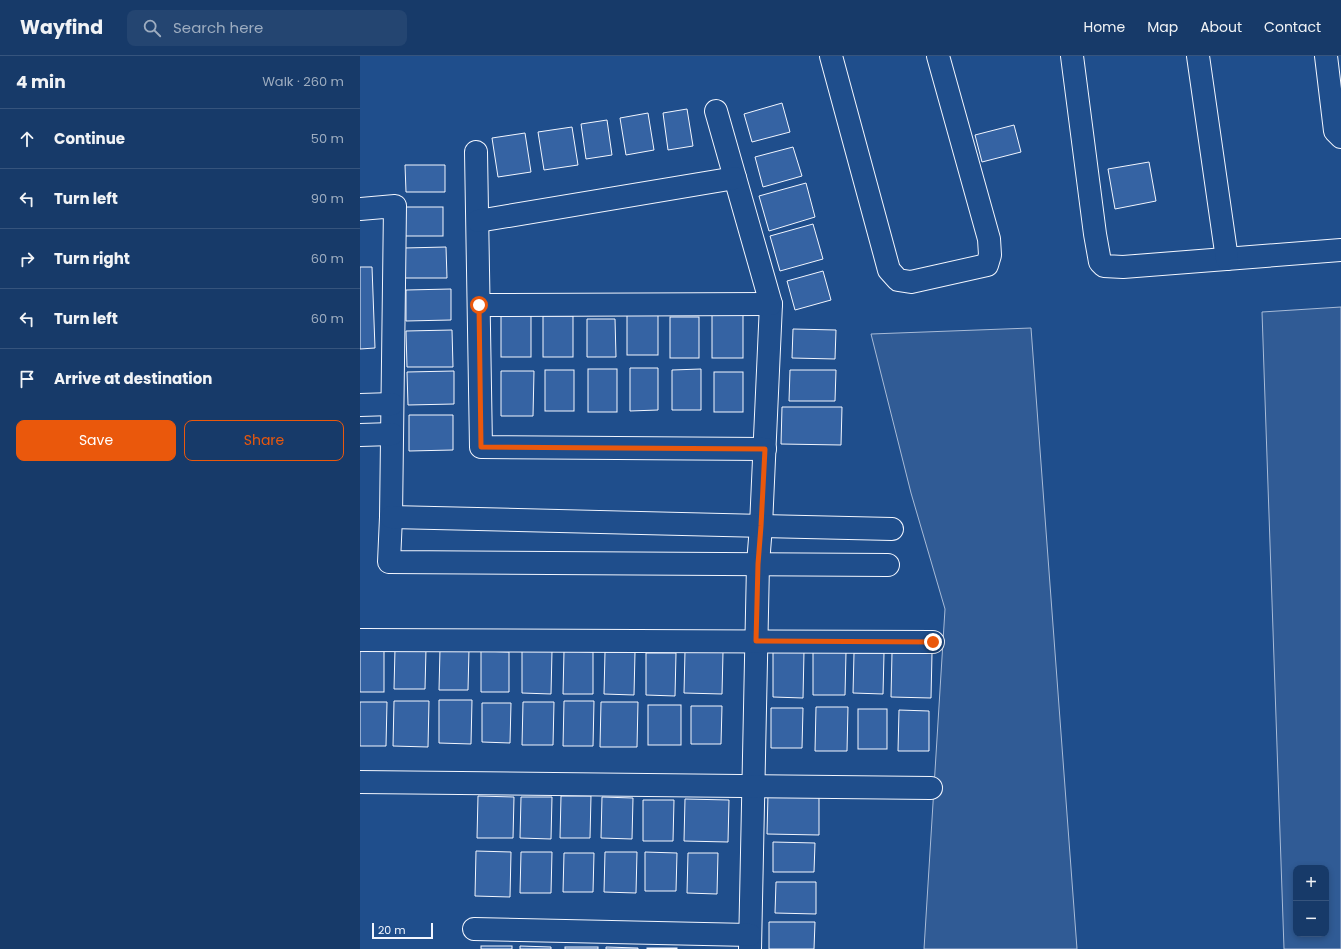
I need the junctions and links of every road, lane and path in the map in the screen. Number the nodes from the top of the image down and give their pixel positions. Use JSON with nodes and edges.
{"nodes":[{"id":1,"x":831,"y":56,"type":"edge"},
{"id":2,"x":938,"y":56,"type":"edge"},
{"id":3,"x":1072,"y":56,"type":"edge"},
{"id":4,"x":1198,"y":56,"type":"edge"},
{"id":5,"x":1326,"y":56,"type":"edge"},
{"id":6,"x":716,"y":111,"type":"dead end"},
{"id":7,"x":1341,"y":137,"type":"edge"},
{"id":8,"x":476,"y":152,"type":"dead end"},
{"id":9,"x":735,"y":178,"type":"junction"},
{"id":10,"x":360,"y":209,"type":"edge"},
{"id":11,"x":478,"y":221,"type":"junction"},
{"id":12,"x":1341,"y":250,"type":"edge"},
{"id":13,"x":1227,"y":259,"type":"junction"},
{"id":14,"x":771,"y":304,"type":"junction"},
{"id":15,"x":479,"y":305,"type":"junction"},
{"id":16,"x":392,"y":404,"type":"junction"},
{"id":17,"x":360,"y":405,"type":"edge"},
{"id":18,"x":392,"y":434,"type":"junction"},
{"id":19,"x":360,"y":435,"type":"edge"},
{"id":20,"x":765,"y":449,"type":"junction"},
{"id":21,"x":391,"y":517,"type":"junction"},
{"id":22,"x":761,"y":526,"type":"junction"},
{"id":23,"x":892,"y":529,"type":"dead end"},
{"id":24,"x":758,"y":564,"type":"junction"},
{"id":25,"x":888,"y":565,"type":"dead end"},
{"id":26,"x":361,"y":640,"type":"edge"},
{"id":27,"x":756,"y":641,"type":"junction"},
{"id":28,"x":933,"y":642,"type":"dead end"},
{"id":29,"x":360,"y":782,"type":"edge"},
{"id":30,"x":753,"y":787,"type":"junction"},
{"id":31,"x":931,"y":788,"type":"dead end"},
{"id":32,"x":474,"y":929,"type":"dead end"},
{"id":33,"x":750,"y":942,"type":"edge"}],
"edges":[{"from":1,"to":2,"type":"street"},
{"from":3,"to":13,"type":"street"},
{"from":4,"to":13,"type":"street"},
{"from":5,"to":7,"type":"street"},
{"from":6,"to":9,"type":"street"},
{"from":8,"to":11,"type":"street"},
{"from":9,"to":11,"type":"street"},
{"from":9,"to":14,"type":"street"},
{"from":10,"to":16,"type":"street"},
{"from":11,"to":15,"type":"street"},
{"from":12,"to":13,"type":"street"},
{"from":14,"to":15,"type":"street"},
{"from":14,"to":20,"type":"street"},
{"from":15,"to":20,"type":"street"},
{"from":16,"to":17,"type":"street"},
{"from":16,"to":18,"type":"street"},
{"from":18,"to":19,"type":"street"},
{"from":18,"to":21,"type":"street"},
{"from":20,"to":22,"type":"street"},
{"from":21,"to":22,"type":"street"},
{"from":21,"to":24,"type":"street"},
{"from":22,"to":23,"type":"street"},
{"from":22,"to":24,"type":"street"},
{"from":24,"to":25,"type":"street"},
{"from":24,"to":27,"type":"street"},
{"from":26,"to":27,"type":"street"},
{"from":27,"to":28,"type":"street"},
{"from":27,"to":30,"type":"street"},
{"from":29,"to":30,"type":"street"},
{"from":30,"to":31,"type":"street"},
{"from":30,"to":33,"type":"street"},
{"from":32,"to":33,"type":"street"}]}
